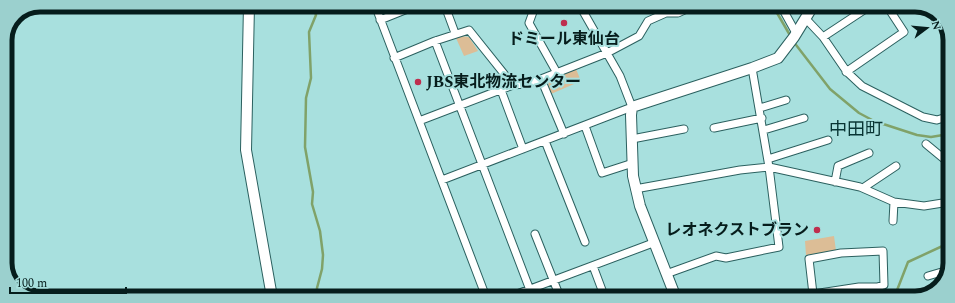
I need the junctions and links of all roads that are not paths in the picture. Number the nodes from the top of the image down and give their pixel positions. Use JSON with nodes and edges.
{"nodes":[{"id":1,"x":249,"y":12,"type":"edge"},
{"id":2,"x":377,"y":12,"type":"edge"},
{"id":3,"x":400,"y":12,"type":"edge"},
{"id":4,"x":447,"y":12,"type":"edge"},
{"id":5,"x":533,"y":12,"type":"edge"},
{"id":6,"x":583,"y":12,"type":"edge"},
{"id":7,"x":680,"y":12,"type":"edge"},
{"id":8,"x":784,"y":12,"type":"edge"},
{"id":9,"x":810,"y":12,"type":"edge"},
{"id":10,"x":861,"y":12,"type":"edge"},
{"id":11,"x":890,"y":12,"type":"edge"},
{"id":12,"x":806,"y":19,"type":"junction"},
{"id":13,"x":380,"y":20,"type":"junction"},
{"id":14,"x":455,"y":34,"type":"junction"},
{"id":15,"x":794,"y":37,"type":"junction"},
{"id":16,"x":823,"y":37,"type":"junction"},
{"id":17,"x":435,"y":41,"type":"junction"},
{"id":18,"x":607,"y":53,"type":"junction"},
{"id":19,"x":394,"y":58,"type":"junction"},
{"id":20,"x":752,"y":68,"type":"junction"},
{"id":21,"x":556,"y":72,"type":"junction"},
{"id":22,"x":846,"y":72,"type":"junction"},
{"id":23,"x":541,"y":79,"type":"junction"},
{"id":24,"x":513,"y":85,"type":"junction"},
{"id":25,"x":501,"y":90,"type":"junction"},
{"id":26,"x":786,"y":100,"type":"dead end"},
{"id":27,"x":459,"y":105,"type":"junction"},
{"id":28,"x":632,"y":107,"type":"junction"},
{"id":29,"x":760,"y":108,"type":"junction"},
{"id":30,"x":762,"y":118,"type":"junction"},
{"id":31,"x":804,"y":118,"type":"dead end"},
{"id":32,"x":943,"y":118,"type":"edge"},
{"id":33,"x":419,"y":120,"type":"junction"},
{"id":34,"x":584,"y":126,"type":"junction"},
{"id":35,"x":714,"y":128,"type":"dead end"},
{"id":36,"x":684,"y":129,"type":"dead end"},
{"id":37,"x":764,"y":130,"type":"junction"},
{"id":38,"x":564,"y":134,"type":"junction"},
{"id":39,"x":632,"y":139,"type":"junction"},
{"id":40,"x":828,"y":140,"type":"dead end"},
{"id":41,"x":545,"y":141,"type":"junction"},
{"id":42,"x":926,"y":144,"type":"dead end"},
{"id":43,"x":523,"y":149,"type":"junction"},
{"id":44,"x":869,"y":153,"type":"dead end"},
{"id":45,"x":768,"y":158,"type":"junction"},
{"id":46,"x":943,"y":158,"type":"edge"},
{"id":47,"x":633,"y":163,"type":"junction"},
{"id":48,"x":482,"y":165,"type":"junction"},
{"id":49,"x":896,"y":166,"type":"dead end"},
{"id":50,"x":769,"y":167,"type":"junction"},
{"id":51,"x":442,"y":180,"type":"junction"},
{"id":52,"x":835,"y":182,"type":"junction"},
{"id":53,"x":863,"y":188,"type":"junction"},
{"id":54,"x":636,"y":189,"type":"junction"},
{"id":55,"x":894,"y":202,"type":"junction"},
{"id":56,"x":943,"y":203,"type":"edge"},
{"id":57,"x":893,"y":221,"type":"dead end"},
{"id":58,"x":535,"y":234,"type":"dead end"},
{"id":59,"x":585,"y":242,"type":"dead end"},
{"id":60,"x":653,"y":243,"type":"junction"},
{"id":61,"x":593,"y":266,"type":"junction"},
{"id":62,"x":941,"y":273,"type":"edge"},
{"id":63,"x":666,"y":274,"type":"junction"},
{"id":64,"x":928,"y":276,"type":"dead end"},
{"id":65,"x":553,"y":281,"type":"junction"},
{"id":66,"x":877,"y":287,"type":"junction"},
{"id":67,"x":530,"y":290,"type":"junction"},
{"id":68,"x":271,"y":291,"type":"edge"},
{"id":69,"x":484,"y":291,"type":"edge"},
{"id":70,"x":527,"y":291,"type":"edge"},
{"id":71,"x":557,"y":291,"type":"edge"},
{"id":72,"x":602,"y":291,"type":"edge"},
{"id":73,"x":673,"y":291,"type":"edge"},
{"id":74,"x":813,"y":291,"type":"edge"},
{"id":75,"x":833,"y":291,"type":"edge"},
{"id":76,"x":876,"y":291,"type":"edge"}],
"edges":[{"from":1,"to":68,"type":"street"},
{"from":2,"to":13,"type":"street"},
{"from":3,"to":13,"type":"street"},
{"from":4,"to":14,"type":"street"},
{"from":5,"to":21,"type":"street"},
{"from":6,"to":18,"type":"street"},
{"from":7,"to":18,"type":"street"},
{"from":8,"to":15,"type":"street"},
{"from":9,"to":12,"type":"street"},
{"from":10,"to":16,"type":"street"},
{"from":11,"to":22,"type":"street"},
{"from":12,"to":15,"type":"street"},
{"from":12,"to":16,"type":"street"},
{"from":13,"to":19,"type":"street"},
{"from":14,"to":17,"type":"street"},
{"from":14,"to":24,"type":"street"},
{"from":15,"to":20,"type":"street"},
{"from":16,"to":22,"type":"street"},
{"from":17,"to":19,"type":"street"},
{"from":17,"to":27,"type":"street"},
{"from":18,"to":21,"type":"street"},
{"from":18,"to":28,"type":"street"},
{"from":19,"to":33,"type":"street"},
{"from":20,"to":28,"type":"street"},
{"from":20,"to":29,"type":"street"},
{"from":21,"to":23,"type":"street"},
{"from":22,"to":32,"type":"street"},
{"from":23,"to":24,"type":"street"},
{"from":23,"to":38,"type":"street"},
{"from":24,"to":25,"type":"street"},
{"from":25,"to":27,"type":"street"},
{"from":25,"to":43,"type":"street"},
{"from":26,"to":29,"type":"street"},
{"from":27,"to":33,"type":"street"},
{"from":27,"to":48,"type":"street"},
{"from":28,"to":34,"type":"street"},
{"from":28,"to":39,"type":"street"},
{"from":29,"to":30,"type":"street"},
{"from":30,"to":35,"type":"street"},
{"from":30,"to":37,"type":"street"},
{"from":31,"to":37,"type":"street"},
{"from":33,"to":51,"type":"street"},
{"from":34,"to":38,"type":"street"},
{"from":34,"to":47,"type":"street"},
{"from":36,"to":39,"type":"street"},
{"from":37,"to":45,"type":"street"},
{"from":38,"to":41,"type":"street"},
{"from":39,"to":47,"type":"street"},
{"from":40,"to":45,"type":"street"},
{"from":41,"to":43,"type":"street"},
{"from":41,"to":59,"type":"street"},
{"from":42,"to":46,"type":"street"},
{"from":43,"to":48,"type":"street"},
{"from":44,"to":52,"type":"street"},
{"from":45,"to":50,"type":"street"},
{"from":47,"to":54,"type":"street"},
{"from":48,"to":51,"type":"street"},
{"from":48,"to":67,"type":"street"},
{"from":49,"to":53,"type":"street"},
{"from":50,"to":52,"type":"street"},
{"from":50,"to":54,"type":"street"},
{"from":50,"to":63,"type":"street"},
{"from":51,"to":69,"type":"street"},
{"from":52,"to":53,"type":"street"},
{"from":53,"to":55,"type":"street"},
{"from":54,"to":60,"type":"street"},
{"from":55,"to":56,"type":"street"},
{"from":55,"to":57,"type":"street"},
{"from":58,"to":65,"type":"street"},
{"from":60,"to":61,"type":"street"},
{"from":60,"to":63,"type":"street"},
{"from":61,"to":65,"type":"street"},
{"from":61,"to":72,"type":"street"},
{"from":62,"to":64,"type":"street"},
{"from":63,"to":73,"type":"street"},
{"from":65,"to":67,"type":"street"},
{"from":65,"to":71,"type":"street"},
{"from":66,"to":74,"type":"street"},
{"from":66,"to":75,"type":"street"},
{"from":66,"to":76,"type":"street"},
{"from":67,"to":70,"type":"street"}]}
